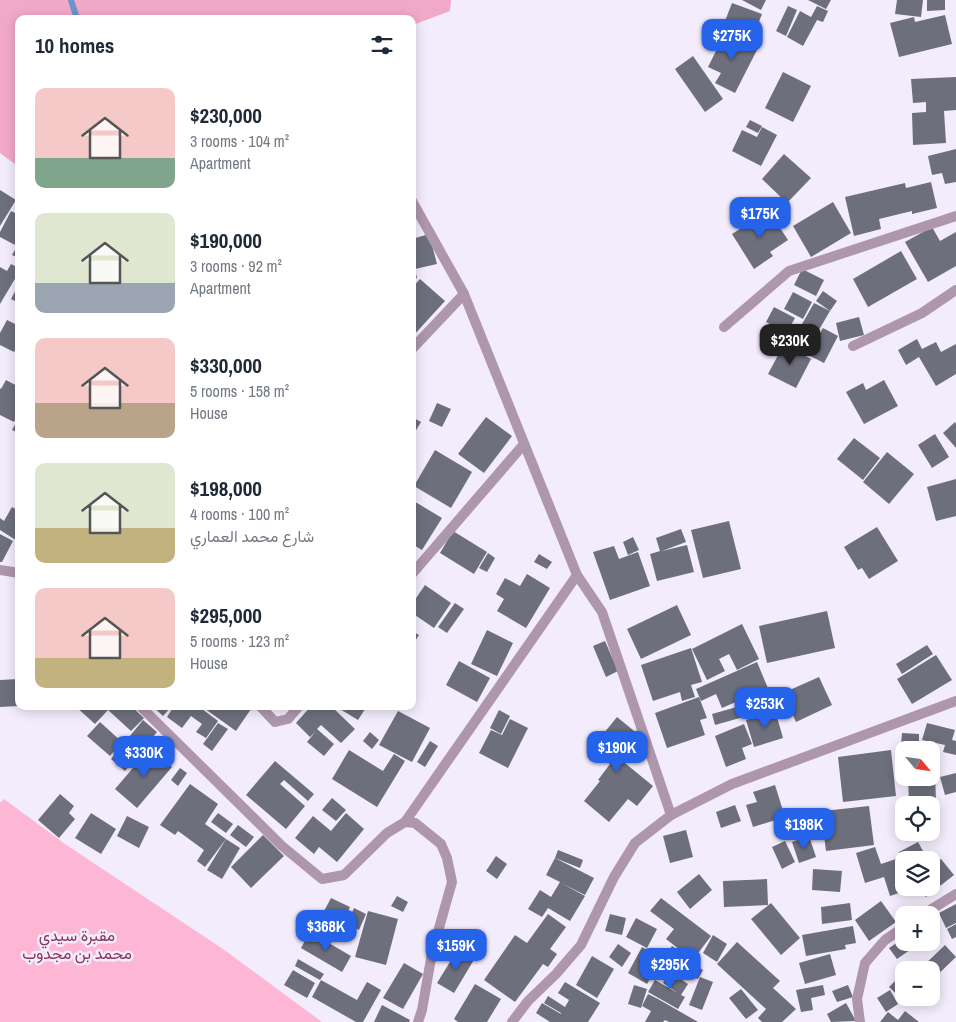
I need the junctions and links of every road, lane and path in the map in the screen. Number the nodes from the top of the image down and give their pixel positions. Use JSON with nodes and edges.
{"nodes":[{"id":1,"x":416,"y":208,"type":"edge"},
{"id":2,"x":956,"y":216,"type":"edge"},
{"id":3,"x":956,"y":290,"type":"edge"},
{"id":4,"x":464,"y":294,"type":"junction"},
{"id":5,"x":724,"y":327,"type":"dead end"},
{"id":6,"x":416,"y":345,"type":"edge"},
{"id":7,"x":853,"y":346,"type":"dead end"},
{"id":8,"x":524,"y":444,"type":"junction"},
{"id":9,"x":416,"y":569,"type":"edge"},
{"id":10,"x":0,"y":570,"type":"edge"},
{"id":11,"x":15,"y":572,"type":"edge"},
{"id":12,"x":577,"y":575,"type":"junction"},
{"id":13,"x":956,"y":701,"type":"edge"},
{"id":14,"x":144,"y":710,"type":"edge"},
{"id":15,"x":264,"y":710,"type":"edge"},
{"id":16,"x":296,"y":710,"type":"edge"},
{"id":17,"x":671,"y":815,"type":"junction"},
{"id":18,"x":405,"y":822,"type":"junction"},
{"id":19,"x":956,"y":894,"type":"edge"},
{"id":20,"x":937,"y":906,"type":"edge"},
{"id":21,"x":895,"y":933,"type":"edge"},
{"id":22,"x":418,"y":1022,"type":"edge"},
{"id":23,"x":512,"y":1022,"type":"edge"},
{"id":24,"x":860,"y":1022,"type":"edge"}],
"edges":[{"from":1,"to":4,"type":"street"},
{"from":2,"to":5,"type":"street"},
{"from":3,"to":7,"type":"street"},
{"from":4,"to":6,"type":"street"},
{"from":4,"to":8,"type":"street"},
{"from":8,"to":9,"type":"street"},
{"from":8,"to":12,"type":"street"},
{"from":10,"to":11,"type":"street"},
{"from":12,"to":17,"type":"street"},
{"from":12,"to":18,"type":"street"},
{"from":13,"to":17,"type":"street"},
{"from":14,"to":18,"type":"street"},
{"from":15,"to":16,"type":"street"},
{"from":17,"to":23,"type":"street"},
{"from":18,"to":22,"type":"street"},
{"from":19,"to":20,"type":"street"},
{"from":21,"to":24,"type":"street"}]}
